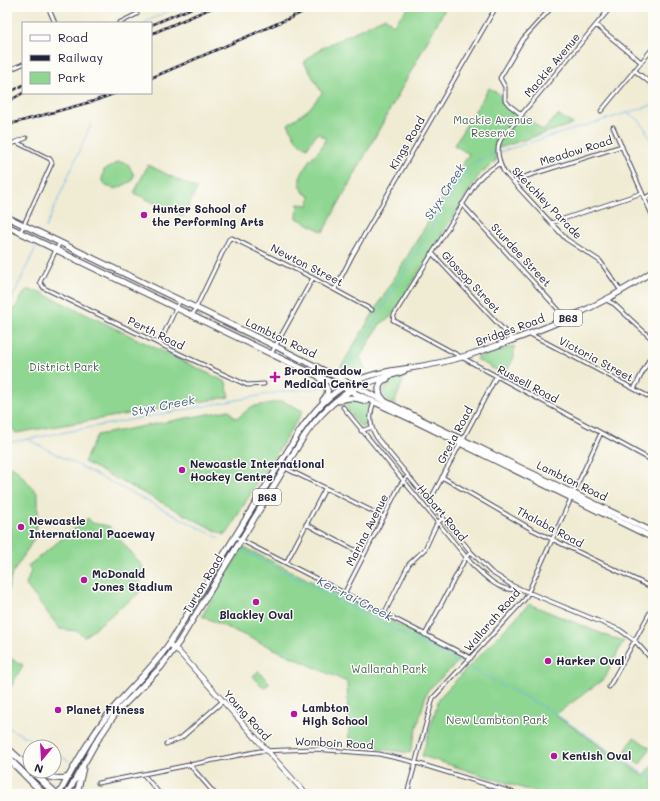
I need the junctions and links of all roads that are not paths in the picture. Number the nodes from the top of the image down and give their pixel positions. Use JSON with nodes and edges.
{"nodes":[{"id":1,"x":48,"y":7,"type":"edge"},
{"id":2,"x":496,"y":7,"type":"edge"},
{"id":3,"x":552,"y":7,"type":"edge"},
{"id":4,"x":611,"y":7,"type":"edge"},
{"id":5,"x":137,"y":14,"type":"dead end"},
{"id":6,"x":55,"y":22,"type":"edge"},
{"id":7,"x":121,"y":22,"type":"edge"},
{"id":8,"x":596,"y":25,"type":"junction"},
{"id":9,"x":653,"y":48,"type":"edge"},
{"id":10,"x":641,"y":62,"type":"junction"},
{"id":11,"x":22,"y":64,"type":"edge"},
{"id":12,"x":634,"y":70,"type":"junction"},
{"id":13,"x":7,"y":71,"type":"edge"},
{"id":14,"x":653,"y":85,"type":"edge"},
{"id":15,"x":601,"y":111,"type":"dead end"},
{"id":16,"x":522,"y":114,"type":"junction"},
{"id":17,"x":613,"y":127,"type":"dead end"},
{"id":18,"x":26,"y":138,"type":"dead end"},
{"id":19,"x":16,"y":142,"type":"junction"},
{"id":20,"x":7,"y":146,"type":"edge"},
{"id":21,"x":622,"y":146,"type":"junction"},
{"id":22,"x":499,"y":156,"type":"joint"},
{"id":23,"x":500,"y":163,"type":"junction"},
{"id":24,"x":514,"y":182,"type":"junction"},
{"id":25,"x":642,"y":193,"type":"junction"},
{"id":26,"x":653,"y":194,"type":"edge"},
{"id":27,"x":644,"y":198,"type":"junction"},
{"id":28,"x":462,"y":204,"type":"junction"},
{"id":29,"x":7,"y":217,"type":"edge"},
{"id":30,"x":653,"y":217,"type":"edge"},
{"id":31,"x":551,"y":223,"type":"junction"},
{"id":32,"x":24,"y":225,"type":"junction"},
{"id":33,"x":7,"y":226,"type":"edge"},
{"id":34,"x":20,"y":233,"type":"junction"},
{"id":35,"x":60,"y":242,"type":"junction"},
{"id":36,"x":56,"y":250,"type":"junction"},
{"id":37,"x":432,"y":253,"type":"junction"},
{"id":38,"x":653,"y":271,"type":"edge"},
{"id":39,"x":312,"y":278,"type":"junction"},
{"id":40,"x":335,"y":289,"type":"junction"},
{"id":41,"x":621,"y":291,"type":"junction"},
{"id":42,"x":613,"y":296,"type":"junction"},
{"id":43,"x":180,"y":300,"type":"junction"},
{"id":44,"x":605,"y":300,"type":"junction"},
{"id":45,"x":614,"y":304,"type":"junction"},
{"id":46,"x":176,"y":308,"type":"junction"},
{"id":47,"x":196,"y":308,"type":"junction"},
{"id":48,"x":372,"y":310,"type":"dead end"},
{"id":49,"x":192,"y":316,"type":"junction"},
{"id":50,"x":567,"y":319,"type":"junction"},
{"id":51,"x":530,"y":334,"type":"junction"},
{"id":52,"x":512,"y":340,"type":"junction"},
{"id":53,"x":653,"y":340,"type":"edge"},
{"id":54,"x":160,"y":344,"type":"junction"},
{"id":55,"x":275,"y":346,"type":"junction"},
{"id":56,"x":653,"y":352,"type":"edge"},
{"id":57,"x":271,"y":354,"type":"junction"},
{"id":58,"x":460,"y":358,"type":"junction"},
{"id":59,"x":410,"y":368,"type":"junction"},
{"id":60,"x":328,"y":372,"type":"junction"},
{"id":61,"x":318,"y":376,"type":"junction"},
{"id":62,"x":392,"y":376,"type":"junction"},
{"id":63,"x":496,"y":377,"type":"junction"},
{"id":64,"x":364,"y":378,"type":"junction"},
{"id":65,"x":349,"y":383,"type":"junction"},
{"id":66,"x":264,"y":384,"type":"dead end"},
{"id":67,"x":343,"y":387,"type":"junction"},
{"id":68,"x":357,"y":387,"type":"junction"},
{"id":69,"x":634,"y":389,"type":"junction"},
{"id":70,"x":351,"y":391,"type":"junction"},
{"id":71,"x":653,"y":399,"type":"edge"},
{"id":72,"x":374,"y":402,"type":"junction"},
{"id":73,"x":388,"y":403,"type":"junction"},
{"id":74,"x":333,"y":404,"type":"junction"},
{"id":75,"x":343,"y":407,"type":"dead end"},
{"id":76,"x":314,"y":414,"type":"junction"},
{"id":77,"x":372,"y":427,"type":"junction"},
{"id":78,"x":362,"y":431,"type":"junction"},
{"id":79,"x":601,"y":433,"type":"junction"},
{"id":80,"x":462,"y":442,"type":"junction"},
{"id":81,"x":653,"y":461,"type":"edge"},
{"id":82,"x":284,"y":468,"type":"junction"},
{"id":83,"x":408,"y":476,"type":"junction"},
{"id":84,"x":442,"y":477,"type":"junction"},
{"id":85,"x":403,"y":481,"type":"junction"},
{"id":86,"x":325,"y":488,"type":"junction"},
{"id":87,"x":573,"y":495,"type":"junction"},
{"id":88,"x":429,"y":502,"type":"junction"},
{"id":89,"x":384,"y":517,"type":"junction"},
{"id":90,"x":443,"y":518,"type":"junction"},
{"id":91,"x":437,"y":523,"type":"junction"},
{"id":92,"x":306,"y":524,"type":"junction"},
{"id":93,"x":653,"y":532,"type":"edge"},
{"id":94,"x":235,"y":537,"type":"junction"},
{"id":95,"x":653,"y":538,"type":"edge"},
{"id":96,"x":241,"y":540,"type":"junction"},
{"id":97,"x":552,"y":540,"type":"junction"},
{"id":98,"x":471,"y":552,"type":"junction"},
{"id":99,"x":364,"y":554,"type":"junction"},
{"id":100,"x":466,"y":557,"type":"junction"},
{"id":101,"x":286,"y":563,"type":"junction"},
{"id":102,"x":519,"y":588,"type":"junction"},
{"id":103,"x":653,"y":588,"type":"edge"},
{"id":104,"x":528,"y":592,"type":"junction"},
{"id":105,"x":344,"y":594,"type":"junction"},
{"id":106,"x":653,"y":607,"type":"edge"},
{"id":107,"x":384,"y":614,"type":"junction"},
{"id":108,"x":425,"y":635,"type":"junction"},
{"id":109,"x":635,"y":641,"type":"junction"},
{"id":110,"x":169,"y":644,"type":"junction"},
{"id":111,"x":175,"y":648,"type":"junction"},
{"id":112,"x":471,"y":658,"type":"junction"},
{"id":113,"x":653,"y":661,"type":"edge"},
{"id":114,"x":609,"y":688,"type":"dead end"},
{"id":115,"x":223,"y":702,"type":"junction"},
{"id":116,"x":166,"y":744,"type":"dead end"},
{"id":117,"x":7,"y":748,"type":"edge"},
{"id":118,"x":267,"y":750,"type":"junction"},
{"id":119,"x":7,"y":757,"type":"edge"},
{"id":120,"x":85,"y":761,"type":"junction"},
{"id":121,"x":22,"y":762,"type":"edge"},
{"id":122,"x":416,"y":762,"type":"junction"},
{"id":123,"x":189,"y":764,"type":"junction"},
{"id":124,"x":143,"y":774,"type":"junction"},
{"id":125,"x":68,"y":777,"type":"junction"},
{"id":126,"x":41,"y":779,"type":"edge"},
{"id":127,"x":62,"y":779,"type":"edge"},
{"id":128,"x":98,"y":783,"type":"dead end"},
{"id":129,"x":37,"y":787,"type":"junction"},
{"id":130,"x":510,"y":793,"type":"edge"},
{"id":131,"x":40,"y":794,"type":"edge"},
{"id":132,"x":44,"y":794,"type":"edge"},
{"id":133,"x":57,"y":794,"type":"edge"},
{"id":134,"x":67,"y":794,"type":"edge"},
{"id":135,"x":77,"y":794,"type":"edge"},
{"id":136,"x":160,"y":794,"type":"edge"},
{"id":137,"x":215,"y":794,"type":"edge"},
{"id":138,"x":306,"y":794,"type":"edge"},
{"id":139,"x":407,"y":794,"type":"edge"},
{"id":140,"x":518,"y":794,"type":"edge"}],
"edges":[{"from":1,"to":6,"type":"street"},
{"from":2,"to":40,"type":"street","name":"Kings Road"},
{"from":3,"to":16,"type":"street"},
{"from":4,"to":8,"type":"street","name":"Mackie Avenue"},
{"from":5,"to":7,"type":"street"},
{"from":8,"to":10,"type":"street"},
{"from":8,"to":16,"type":"street","name":"Mackie Avenue"},
{"from":9,"to":10,"type":"street"},
{"from":10,"to":12,"type":"street"},
{"from":11,"to":13,"type":"street"},
{"from":12,"to":14,"type":"street"},
{"from":12,"to":15,"type":"street"},
{"from":16,"to":22,"type":"street","name":"Mackie Avenue"},
{"from":17,"to":21,"type":"street"},
{"from":18,"to":19,"type":"street"},
{"from":19,"to":20,"type":"street"},
{"from":19,"to":32,"type":"street"},
{"from":21,"to":24,"type":"street","name":"Meadow Road"},
{"from":21,"to":25,"type":"street"},
{"from":22,"to":23,"type":"street","name":"Sketchley Parade"},
{"from":23,"to":24,"type":"street","name":"Sketchley Parade"},
{"from":23,"to":28,"type":"street"},
{"from":24,"to":31,"type":"street","name":"Sketchley Parade"},
{"from":25,"to":27,"type":"street"},
{"from":25,"to":31,"type":"street"},
{"from":26,"to":27,"type":"street"},
{"from":27,"to":30,"type":"street"},
{"from":28,"to":37,"type":"street"},
{"from":28,"to":50,"type":"street","name":"Sturdee Street"},
{"from":29,"to":32,"type":"main road","name":"Lambton Road"},
{"from":31,"to":41,"type":"street","name":"Sketchley Parade"},
{"from":32,"to":34,"type":"street"},
{"from":32,"to":35,"type":"main road","name":"Lambton Road"},
{"from":33,"to":34,"type":"main road","name":"Lambton Road"},
{"from":34,"to":36,"type":"main road","name":"Lambton Road"},
{"from":35,"to":36,"type":"street"},
{"from":35,"to":43,"type":"main road","name":"Lambton Road"},
{"from":36,"to":46,"type":"main road","name":"Lambton Road"},
{"from":36,"to":54,"type":"street","name":"Perth Road"},
{"from":37,"to":52,"type":"street","name":"Glossop Street"},
{"from":37,"to":58,"type":"street","name":"Russell Road"},
{"from":38,"to":41,"type":"main road","name":"Bridges Road","number":"B63"},
{"from":39,"to":40,"type":"street","name":"Newton Street"},
{"from":39,"to":47,"type":"street","name":"Newton Street"},
{"from":39,"to":55,"type":"street"},
{"from":40,"to":48,"type":"street","name":"Newton Street"},
{"from":41,"to":42,"type":"main road","name":"Bridges Road","number":"B63"},
{"from":42,"to":44,"type":"main road","name":"Bridges Road","number":"B63"},
{"from":42,"to":45,"type":"street"},
{"from":43,"to":46,"type":"street"},
{"from":43,"to":47,"type":"main road","name":"Lambton Road"},
{"from":44,"to":45,"type":"street"},
{"from":44,"to":50,"type":"main road","name":"Bridges Road","number":"B63"},
{"from":45,"to":53,"type":"street"},
{"from":46,"to":49,"type":"main road","name":"Lambton Road"},
{"from":46,"to":54,"type":"street"},
{"from":47,"to":49,"type":"street"},
{"from":47,"to":55,"type":"main road","name":"Lambton Road"},
{"from":49,"to":57,"type":"main road","name":"Lambton Road"},
{"from":50,"to":51,"type":"main road","name":"Bridges Road","number":"B63"},
{"from":51,"to":52,"type":"main road","name":"Bridges Road","number":"B63"},
{"from":51,"to":69,"type":"street","name":"Victoria Street"},
{"from":52,"to":58,"type":"main road","name":"Bridges Road","number":"B63"},
{"from":54,"to":66,"type":"street","name":"Perth Road"},
{"from":55,"to":57,"type":"street"},
{"from":55,"to":60,"type":"main road","name":"Lambton Road"},
{"from":56,"to":69,"type":"street"},
{"from":57,"to":61,"type":"main road","name":"Lambton Road"},
{"from":58,"to":59,"type":"main road","name":"Bridges Road","number":"B63"},
{"from":58,"to":63,"type":"street","name":"Russell Road"},
{"from":59,"to":62,"type":"main road","name":"Bridges Road","number":"B63"},
{"from":59,"to":64,"type":"main road","name":"Bridges Road","number":"B63"},
{"from":60,"to":64,"type":"main road"},
{"from":60,"to":65,"type":"main road","name":"Lambton Road"},
{"from":61,"to":67,"type":"main road","name":"Lambton Road"},
{"from":61,"to":76,"type":"main road"},
{"from":62,"to":68,"type":"main road","name":"Bridges Road","number":"B63"},
{"from":62,"to":73,"type":"main road"},
{"from":63,"to":79,"type":"street","name":"Russell Road"},
{"from":63,"to":80,"type":"street","name":"Greta Road"},
{"from":64,"to":65,"type":"main road","name":"Bridges Road","number":"B63"},
{"from":65,"to":67,"type":"main road","name":"Bridges Road","number":"B63"},
{"from":65,"to":68,"type":"main road","name":"Lambton Road"},
{"from":67,"to":70,"type":"main road","name":"Lambton Road"},
{"from":67,"to":76,"type":"main road","name":"Turton Road","number":"B63"},
{"from":68,"to":70,"type":"main road","name":"Turton Road","number":"B63"},
{"from":68,"to":73,"type":"main road","name":"Lambton Road"},
{"from":69,"to":71,"type":"street","name":"Victoria Street"},
{"from":70,"to":72,"type":"main road","name":"Lambton Road"},
{"from":70,"to":74,"type":"main road","name":"Turton Road","number":"B63"},
{"from":72,"to":74,"type":"main road"},
{"from":72,"to":77,"type":"street","name":"Hobart Road"},
{"from":72,"to":80,"type":"main road","name":"Lambton Road"},
{"from":73,"to":80,"type":"main road","name":"Lambton Road"},
{"from":74,"to":82,"type":"main road","name":"Turton Road","number":"B63"},
{"from":75,"to":78,"type":"street","name":"Hobart Road"},
{"from":76,"to":94,"type":"main road","name":"Turton Road","number":"B63"},
{"from":77,"to":78,"type":"street"},
{"from":77,"to":83,"type":"street","name":"Hobart Road"},
{"from":78,"to":85,"type":"street","name":"Hobart Road"},
{"from":79,"to":81,"type":"street","name":"Russell Road"},
{"from":79,"to":87,"type":"street","name":"Wallarah Road"},
{"from":80,"to":84,"type":"street","name":"Greta Road"},
{"from":80,"to":87,"type":"main road","name":"Lambton Road"},
{"from":82,"to":86,"type":"street"},
{"from":82,"to":96,"type":"main road","name":"Turton Road","number":"B63"},
{"from":83,"to":85,"type":"street","name":"Marina Avenue"},
{"from":83,"to":88,"type":"street","name":"Hobart Road"},
{"from":84,"to":88,"type":"street","name":"Greta Road"},
{"from":84,"to":97,"type":"street","name":"Thalaba Road"},
{"from":85,"to":89,"type":"street","name":"Marina Avenue"},
{"from":85,"to":91,"type":"street","name":"Hobart Road"},
{"from":86,"to":89,"type":"street"},
{"from":86,"to":92,"type":"street"},
{"from":87,"to":93,"type":"main road","name":"Lambton Road"},
{"from":87,"to":95,"type":"main road","name":"Lambton Road"},
{"from":87,"to":97,"type":"street","name":"Wallarah Road"},
{"from":88,"to":90,"type":"street","name":"Hobart Road"},
{"from":89,"to":99,"type":"street","name":"Marina Avenue"},
{"from":90,"to":91,"type":"street"},
{"from":90,"to":98,"type":"street","name":"Hobart Road"},
{"from":91,"to":100,"type":"street","name":"Hobart Road"},
{"from":91,"to":107,"type":"street"},
{"from":92,"to":99,"type":"street"},
{"from":92,"to":101,"type":"street"},
{"from":94,"to":96,"type":"street"},
{"from":94,"to":110,"type":"main road","name":"Turton Road","number":"B63"},
{"from":96,"to":101,"type":"street"},
{"from":96,"to":111,"type":"main road","name":"Turton Road","number":"B63"},
{"from":97,"to":103,"type":"street","name":"Thalaba Road"},
{"from":97,"to":104,"type":"street","name":"Wallarah Road"},
{"from":98,"to":100,"type":"street"},
{"from":98,"to":102,"type":"street","name":"Hobart Road"},
{"from":99,"to":105,"type":"street","name":"Marina Avenue"},
{"from":100,"to":102,"type":"street","name":"Hobart Road"},
{"from":100,"to":108,"type":"street"},
{"from":101,"to":105,"type":"street"},
{"from":102,"to":104,"type":"street","name":"Hobart Road"},
{"from":104,"to":109,"type":"street","name":"Hobart Road"},
{"from":104,"to":112,"type":"street","name":"Wallarah Road"},
{"from":105,"to":107,"type":"street"},
{"from":106,"to":109,"type":"street"},
{"from":107,"to":108,"type":"street"},
{"from":108,"to":112,"type":"street"},
{"from":109,"to":113,"type":"street","name":"Hobart Road"},
{"from":109,"to":114,"type":"street"},
{"from":110,"to":111,"type":"street","name":"Young Road"},
{"from":110,"to":125,"type":"main road","name":"Turton Road","number":"B63"},
{"from":111,"to":115,"type":"street","name":"Young Road"},
{"from":111,"to":120,"type":"main road","name":"Turton Road","number":"B63"},
{"from":112,"to":122,"type":"street","name":"Wallarah Road"},
{"from":115,"to":116,"type":"street"},
{"from":115,"to":118,"type":"street","name":"Young Road"},
{"from":117,"to":121,"type":"highway"},
{"from":118,"to":122,"type":"street","name":"Womboin Road"},
{"from":118,"to":123,"type":"street","name":"Womboin Road"},
{"from":118,"to":138,"type":"street","name":"Young Road"},
{"from":119,"to":129,"type":"highway"},
{"from":120,"to":134,"type":"main road","name":"Turton Road","number":"B63"},
{"from":120,"to":135,"type":"main road"},
{"from":122,"to":130,"type":"street","name":"Womboin Road"},
{"from":122,"to":139,"type":"street","name":"Wallarah Road"},
{"from":123,"to":124,"type":"street","name":"Womboin Road"},
{"from":123,"to":137,"type":"street"},
{"from":124,"to":128,"type":"street","name":"Womboin Road"},
{"from":124,"to":136,"type":"street"},
{"from":125,"to":127,"type":"main road"},
{"from":125,"to":133,"type":"main road","name":"Turton Road","number":"B63"},
{"from":126,"to":133,"type":"highway"},
{"from":129,"to":131,"type":"main road"},
{"from":129,"to":132,"type":"highway"},
{"from":130,"to":140,"type":"street","name":"Womboin Road"}]}
